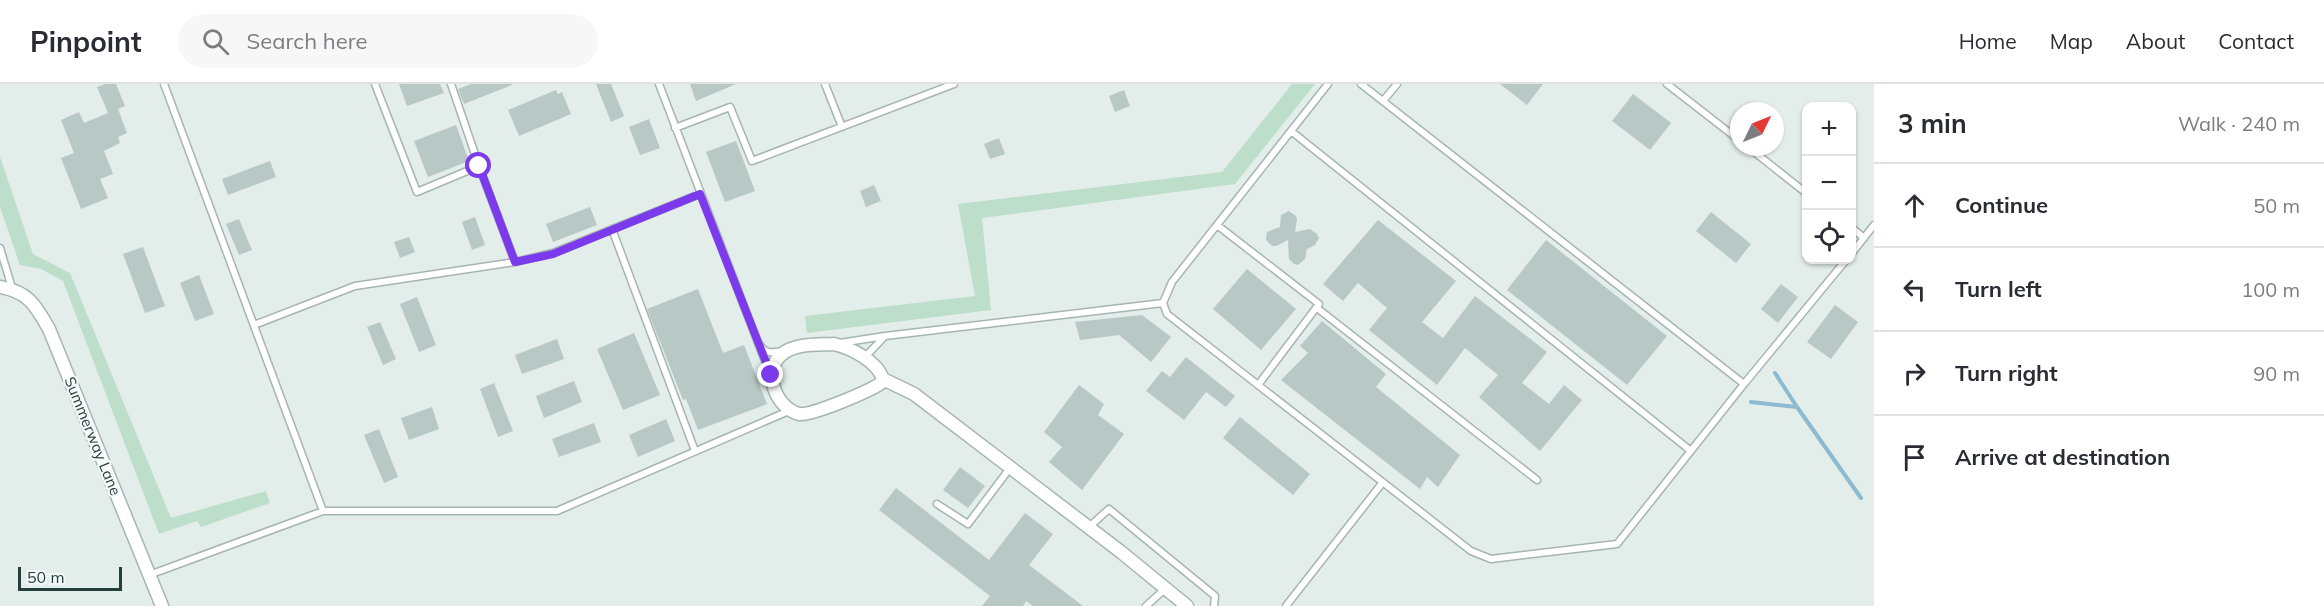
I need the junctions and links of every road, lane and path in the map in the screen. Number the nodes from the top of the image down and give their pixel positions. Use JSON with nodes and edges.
{"nodes":[{"id":1,"x":164,"y":84,"type":"edge"},
{"id":2,"x":173,"y":84,"type":"edge"},
{"id":3,"x":375,"y":84,"type":"edge"},
{"id":4,"x":451,"y":84,"type":"edge"},
{"id":5,"x":658,"y":84,"type":"edge"},
{"id":6,"x":825,"y":84,"type":"edge"},
{"id":7,"x":954,"y":84,"type":"edge"},
{"id":8,"x":1328,"y":84,"type":"edge"},
{"id":9,"x":1361,"y":84,"type":"edge"},
{"id":10,"x":1397,"y":84,"type":"edge"},
{"id":11,"x":1667,"y":84,"type":"edge"},
{"id":12,"x":168,"y":94,"type":"junction"},
{"id":13,"x":1383,"y":101,"type":"junction"},
{"id":14,"x":842,"y":127,"type":"junction"},
{"id":15,"x":675,"y":128,"type":"junction"},
{"id":16,"x":1291,"y":131,"type":"junction"},
{"id":17,"x":1730,"y":133,"type":"edge"},
{"id":18,"x":1759,"y":156,"type":"edge"},
{"id":19,"x":479,"y":166,"type":"junction"},
{"id":20,"x":1802,"y":190,"type":"edge"},
{"id":21,"x":700,"y":194,"type":"junction"},
{"id":22,"x":1217,"y":225,"type":"junction"},
{"id":23,"x":1874,"y":225,"type":"edge"},
{"id":24,"x":612,"y":229,"type":"junction"},
{"id":25,"x":1856,"y":232,"type":"edge"},
{"id":26,"x":1864,"y":238,"type":"junction"},
{"id":27,"x":1856,"y":247,"type":"edge"},
{"id":28,"x":0,"y":249,"type":"edge"},
{"id":29,"x":515,"y":262,"type":"junction"},
{"id":30,"x":1843,"y":264,"type":"edge"},
{"id":31,"x":6,"y":288,"type":"edge"},
{"id":32,"x":1163,"y":303,"type":"junction"},
{"id":33,"x":1317,"y":308,"type":"junction"},
{"id":34,"x":254,"y":325,"type":"junction"},
{"id":35,"x":753,"y":334,"type":"junction"},
{"id":36,"x":885,"y":336,"type":"junction"},
{"id":37,"x":834,"y":344,"type":"junction"},
{"id":38,"x":798,"y":347,"type":"junction"},
{"id":39,"x":864,"y":358,"type":"junction"},
{"id":40,"x":771,"y":375,"type":"junction"},
{"id":41,"x":882,"y":379,"type":"junction"},
{"id":42,"x":1744,"y":384,"type":"junction"},
{"id":43,"x":1258,"y":385,"type":"junction"},
{"id":44,"x":791,"y":410,"type":"junction"},
{"id":45,"x":695,"y":451,"type":"junction"},
{"id":46,"x":1691,"y":451,"type":"junction"},
{"id":47,"x":1011,"y":467,"type":"junction"},
{"id":48,"x":1537,"y":480,"type":"dead end"},
{"id":49,"x":1383,"y":482,"type":"junction"},
{"id":50,"x":937,"y":504,"type":"dead end"},
{"id":51,"x":323,"y":511,"type":"junction"},
{"id":52,"x":1089,"y":527,"type":"junction"},
{"id":53,"x":149,"y":575,"type":"junction"},
{"id":54,"x":1166,"y":588,"type":"junction"},
{"id":55,"x":162,"y":606,"type":"edge"},
{"id":56,"x":1146,"y":606,"type":"edge"},
{"id":57,"x":1187,"y":606,"type":"edge"},
{"id":58,"x":1214,"y":606,"type":"edge"},
{"id":59,"x":1286,"y":606,"type":"edge"}],
"edges":[{"from":1,"to":12,"type":"lane"},
{"from":2,"to":12,"type":"lane"},
{"from":3,"to":19,"type":"lane"},
{"from":4,"to":19,"type":"lane"},
{"from":5,"to":15,"type":"lane"},
{"from":6,"to":14,"type":"lane"},
{"from":7,"to":14,"type":"lane"},
{"from":8,"to":16,"type":"lane"},
{"from":9,"to":13,"type":"lane"},
{"from":10,"to":13,"type":"lane"},
{"from":11,"to":17,"type":"lane"},
{"from":12,"to":34,"type":"lane"},
{"from":13,"to":42,"type":"lane"},
{"from":14,"to":15,"type":"lane"},
{"from":15,"to":21,"type":"lane"},
{"from":16,"to":22,"type":"lane"},
{"from":16,"to":46,"type":"lane"},
{"from":18,"to":20,"type":"lane"},
{"from":19,"to":29,"type":"lane"},
{"from":21,"to":24,"type":"lane"},
{"from":21,"to":35,"type":"lane"},
{"from":22,"to":32,"type":"lane"},
{"from":22,"to":33,"type":"lane"},
{"from":23,"to":26,"type":"lane"},
{"from":24,"to":29,"type":"lane"},
{"from":24,"to":45,"type":"lane"},
{"from":25,"to":26,"type":"lane"},
{"from":26,"to":27,"type":"lane"},
{"from":28,"to":31,"type":"lane"},
{"from":29,"to":34,"type":"lane"},
{"from":30,"to":42,"type":"lane"},
{"from":31,"to":53,"type":"street","name":"Summerway Lane"},
{"from":32,"to":36,"type":"lane"},
{"from":32,"to":43,"type":"lane"},
{"from":33,"to":43,"type":"lane"},
{"from":33,"to":48,"type":"lane"},
{"from":34,"to":51,"type":"lane"},
{"from":35,"to":38,"type":"lane"},
{"from":35,"to":40,"type":"lane"},
{"from":36,"to":37,"type":"lane"},
{"from":36,"to":39,"type":"lane"},
{"from":37,"to":38,"type":"street"},
{"from":37,"to":39,"type":"street"},
{"from":38,"to":40,"type":"street"},
{"from":39,"to":41,"type":"street"},
{"from":40,"to":44,"type":"street"},
{"from":41,"to":44,"type":"street"},
{"from":41,"to":47,"type":"street"},
{"from":42,"to":46,"type":"lane"},
{"from":43,"to":49,"type":"lane"},
{"from":44,"to":45,"type":"lane"},
{"from":45,"to":51,"type":"lane"},
{"from":46,"to":49,"type":"lane"},
{"from":47,"to":50,"type":"lane"},
{"from":47,"to":52,"type":"street"},
{"from":49,"to":59,"type":"lane"},
{"from":51,"to":53,"type":"lane"},
{"from":52,"to":54,"type":"street"},
{"from":52,"to":58,"type":"lane"},
{"from":53,"to":55,"type":"street","name":"Summerway Lane"},
{"from":54,"to":56,"type":"lane"},
{"from":54,"to":57,"type":"street"}]}
